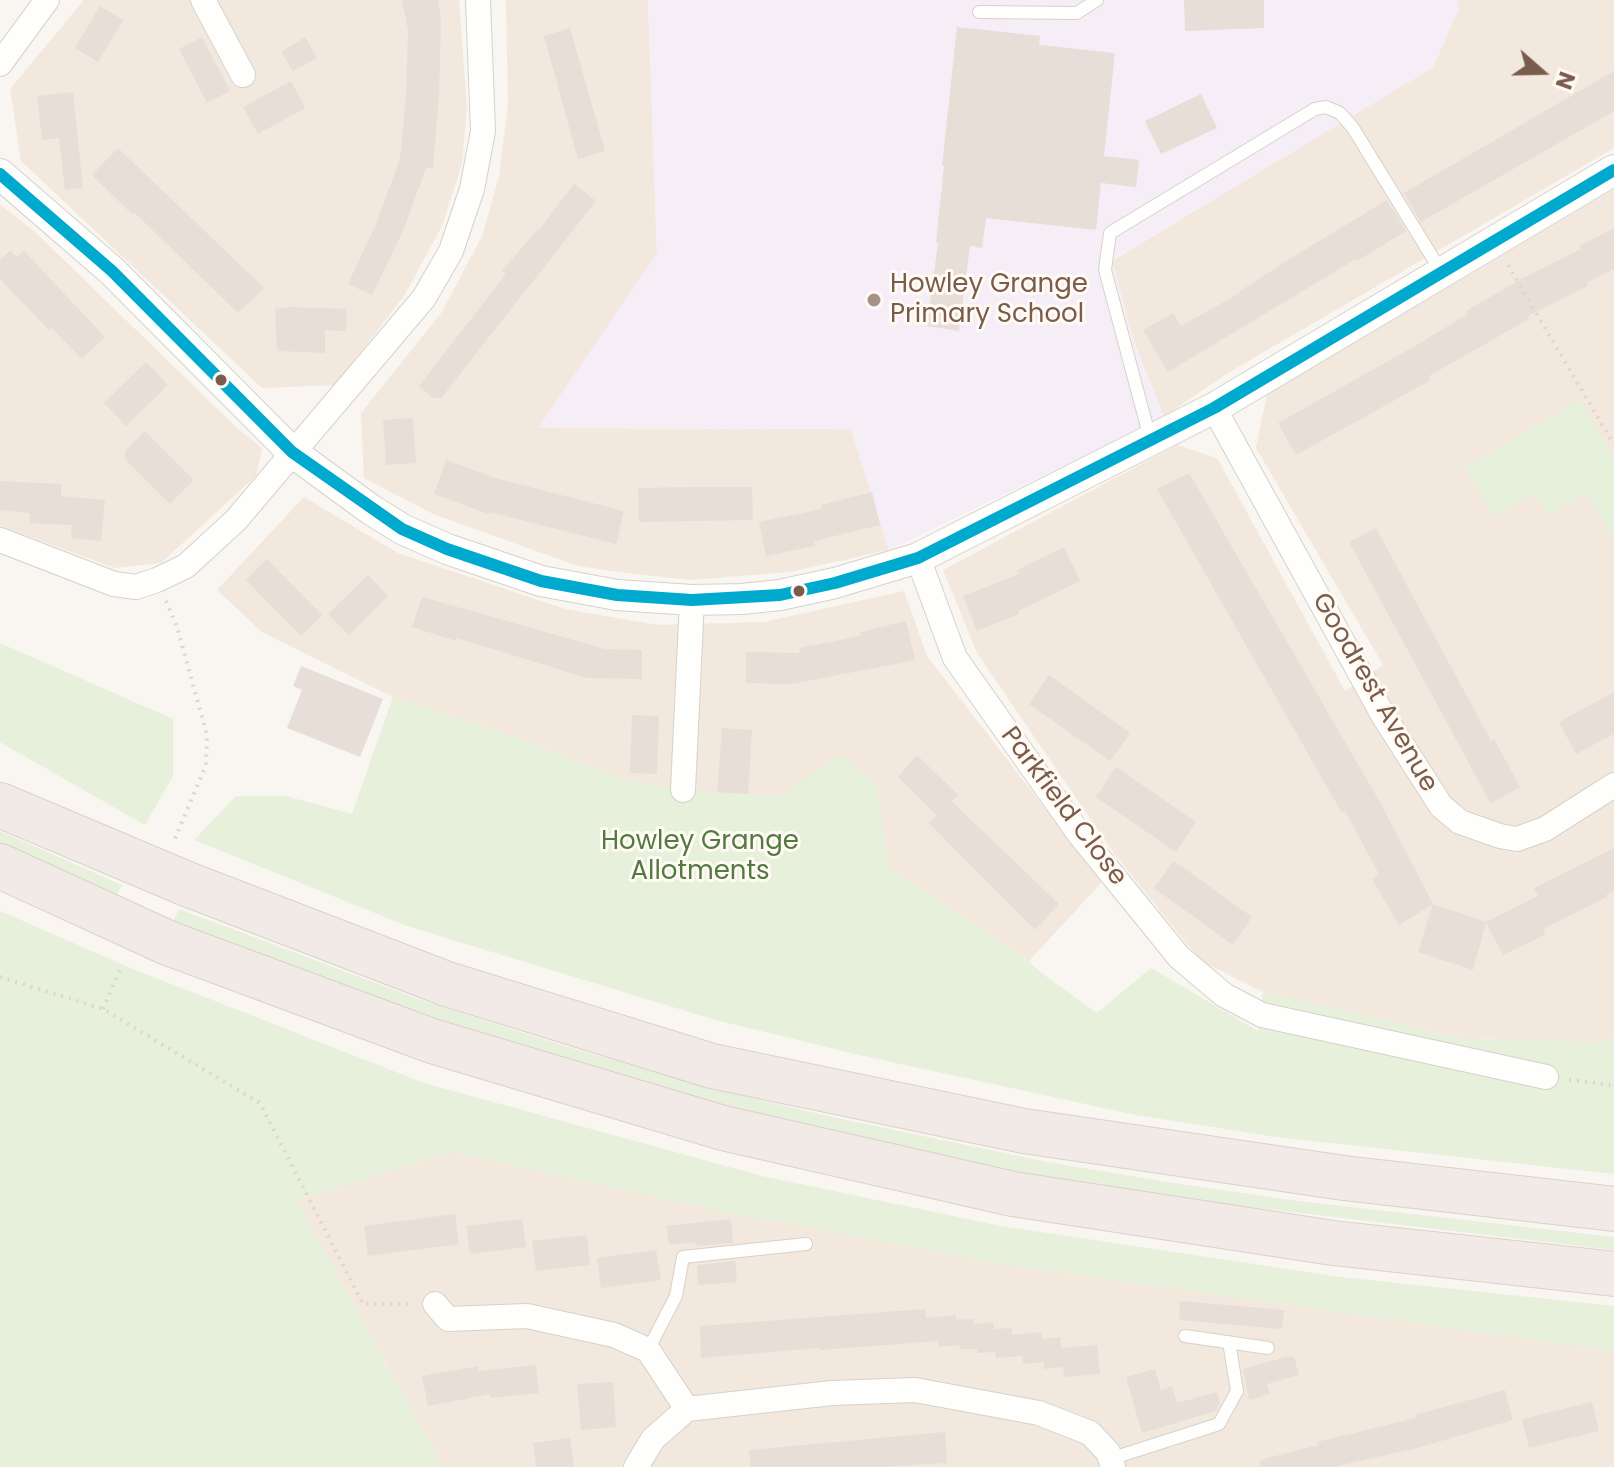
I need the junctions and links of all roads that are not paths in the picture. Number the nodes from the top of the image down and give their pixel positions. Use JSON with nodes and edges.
{"nodes":[{"id":1,"x":47,"y":0,"type":"edge"},
{"id":2,"x":203,"y":0,"type":"edge"},
{"id":3,"x":478,"y":0,"type":"edge"},
{"id":4,"x":1097,"y":0,"type":"edge"},
{"id":5,"x":979,"y":12,"type":"dead end"},
{"id":6,"x":0,"y":64,"type":"edge"},
{"id":7,"x":243,"y":75,"type":"dead end"},
{"id":8,"x":1614,"y":170,"type":"edge"},
{"id":9,"x":0,"y":174,"type":"edge"},
{"id":10,"x":1442,"y":273,"type":"junction"},
{"id":11,"x":1214,"y":408,"type":"junction"},
{"id":12,"x":1150,"y":438,"type":"junction"},
{"id":13,"x":292,"y":452,"type":"junction"},
{"id":14,"x":0,"y":540,"type":"edge"},
{"id":15,"x":918,"y":558,"type":"junction"},
{"id":16,"x":692,"y":600,"type":"junction"},
{"id":17,"x":1614,"y":785,"type":"edge"},
{"id":18,"x":683,"y":790,"type":"dead end"},
{"id":19,"x":0,"y":805,"type":"edge"},
{"id":20,"x":0,"y":866,"type":"edge"},
{"id":21,"x":1546,"y":1077,"type":"road end"},
{"id":22,"x":1614,"y":1209,"type":"edge"},
{"id":23,"x":806,"y":1244,"type":"dead end"},
{"id":24,"x":1614,"y":1274,"type":"edge"},
{"id":25,"x":435,"y":1304,"type":"road end"},
{"id":26,"x":1185,"y":1336,"type":"dead end"},
{"id":27,"x":1229,"y":1342,"type":"junction"},
{"id":28,"x":1268,"y":1348,"type":"dead end"},
{"id":29,"x":648,"y":1350,"type":"junction"},
{"id":30,"x":687,"y":1409,"type":"junction"},
{"id":31,"x":1111,"y":1463,"type":"edge"},
{"id":32,"x":636,"y":1467,"type":"edge"}],
"edges":[{"from":1,"to":6,"type":"street"},
{"from":2,"to":7,"type":"street"},
{"from":3,"to":13,"type":"street"},
{"from":4,"to":5,"type":"lane"},
{"from":8,"to":10,"type":"street"},
{"from":9,"to":13,"type":"street"},
{"from":10,"to":11,"type":"street"},
{"from":10,"to":12,"type":"lane"},
{"from":11,"to":12,"type":"street"},
{"from":11,"to":17,"type":"street","name":"Goodrest Avenue"},
{"from":12,"to":15,"type":"street"},
{"from":13,"to":14,"type":"street"},
{"from":13,"to":16,"type":"street"},
{"from":15,"to":16,"type":"street"},
{"from":15,"to":21,"type":"street","name":"Parkfield Close"},
{"from":16,"to":18,"type":"street"},
{"from":19,"to":22,"type":"highway"},
{"from":20,"to":24,"type":"highway"},
{"from":23,"to":29,"type":"lane"},
{"from":25,"to":29,"type":"street"},
{"from":26,"to":27,"type":"lane"},
{"from":27,"to":28,"type":"lane"},
{"from":27,"to":31,"type":"lane"},
{"from":29,"to":30,"type":"street"},
{"from":30,"to":31,"type":"street"},
{"from":30,"to":32,"type":"street"}]}
